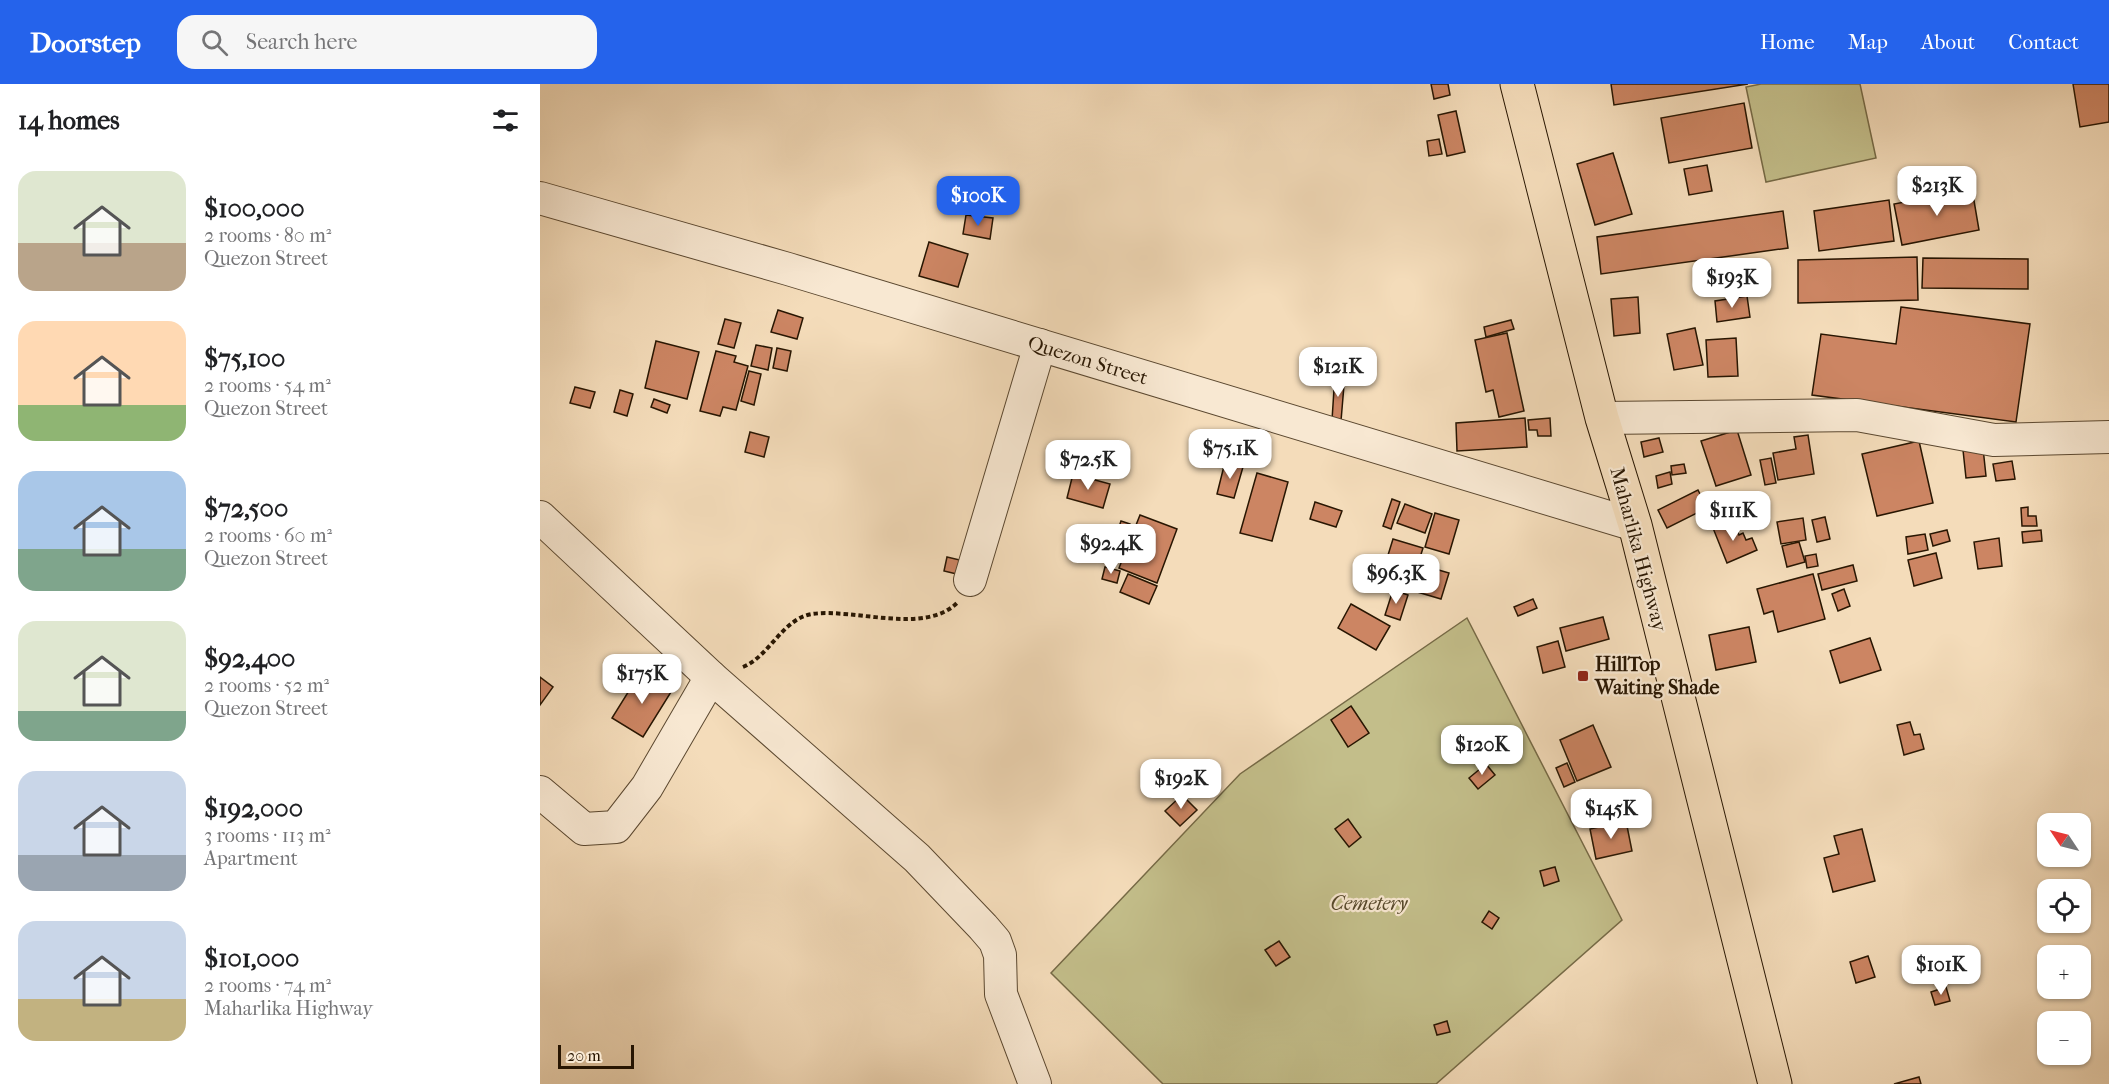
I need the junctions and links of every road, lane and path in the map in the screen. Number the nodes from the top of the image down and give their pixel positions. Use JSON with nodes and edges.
{"nodes":[{"id":1,"x":1519,"y":85,"type":"edge"},
{"id":2,"x":540,"y":198,"type":"edge"},
{"id":3,"x":1040,"y":345,"type":"junction"},
{"id":4,"x":1602,"y":418,"type":"junction"},
{"id":5,"x":2109,"y":437,"type":"edge"},
{"id":6,"x":540,"y":517,"type":"edge"},
{"id":7,"x":1635,"y":525,"type":"junction"},
{"id":8,"x":970,"y":580,"type":"joint"},
{"id":9,"x":711,"y":677,"type":"junction"},
{"id":10,"x":540,"y":792,"type":"edge"},
{"id":11,"x":1035,"y":1084,"type":"edge"},
{"id":12,"x":1775,"y":1084,"type":"edge"}],
"edges":[{"from":1,"to":4,"type":"highway","name":"Maharlika Highway"},
{"from":2,"to":3,"type":"street","name":"Quezon Street"},
{"from":3,"to":7,"type":"street","name":"Quezon Street"},
{"from":3,"to":8,"type":"street"},
{"from":4,"to":5,"type":"street"},
{"from":4,"to":7,"type":"highway","name":"Maharlika Highway"},
{"from":6,"to":9,"type":"street"},
{"from":7,"to":12,"type":"highway","name":"Maharlika Highway"},
{"from":8,"to":9,"type":"path"},
{"from":9,"to":10,"type":"street"},
{"from":9,"to":11,"type":"street"}]}
